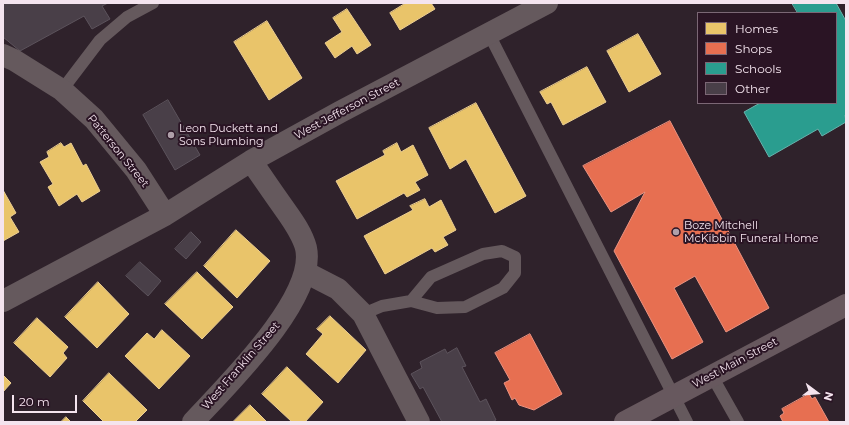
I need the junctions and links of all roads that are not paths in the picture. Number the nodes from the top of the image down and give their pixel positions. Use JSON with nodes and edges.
{"nodes":[{"id":1,"x":153,"y":3,"type":"edge"},
{"id":2,"x":547,"y":3,"type":"edge"},
{"id":3,"x":489,"y":34,"type":"junction"},
{"id":4,"x":3,"y":55,"type":"edge"},
{"id":5,"x":62,"y":90,"type":"junction"},
{"id":6,"x":251,"y":161,"type":"junction"},
{"id":7,"x":165,"y":215,"type":"junction"},
{"id":8,"x":305,"y":272,"type":"junction"},
{"id":9,"x":3,"y":301,"type":"edge"},
{"id":10,"x":411,"y":301,"type":"junction"},
{"id":11,"x":846,"y":305,"type":"edge"},
{"id":12,"x":363,"y":314,"type":"junction"},
{"id":13,"x":712,"y":376,"type":"junction"},
{"id":14,"x":673,"y":396,"type":"junction"},
{"id":15,"x":193,"y":422,"type":"edge"},
{"id":16,"x":419,"y":422,"type":"edge"},
{"id":17,"x":625,"y":422,"type":"edge"},
{"id":18,"x":687,"y":422,"type":"edge"},
{"id":19,"x":738,"y":422,"type":"edge"}],
"edges":[{"from":1,"to":5,"type":"lane"},
{"from":2,"to":3,"type":"street","name":"West Jefferson Street"},
{"from":3,"to":6,"type":"street","name":"West Jefferson Street"},
{"from":3,"to":14,"type":"lane"},
{"from":4,"to":5,"type":"street","name":"Patterson Street"},
{"from":5,"to":7,"type":"street","name":"Patterson Street"},
{"from":6,"to":7,"type":"street","name":"West Jefferson Street"},
{"from":6,"to":8,"type":"street","name":"West Franklin Street"},
{"from":7,"to":9,"type":"street","name":"West Jefferson Street"},
{"from":8,"to":12,"type":"street"},
{"from":8,"to":15,"type":"street","name":"West Franklin Street"},
{"from":10,"to":10,"type":"lane"},
{"from":10,"to":12,"type":"lane"},
{"from":11,"to":13,"type":"main road","name":"West Main Street"},
{"from":12,"to":16,"type":"street"},
{"from":13,"to":14,"type":"main road","name":"West Main Street"},
{"from":13,"to":19,"type":"lane"},
{"from":14,"to":17,"type":"main road","name":"West Main Street"},
{"from":14,"to":18,"type":"lane"}]}
